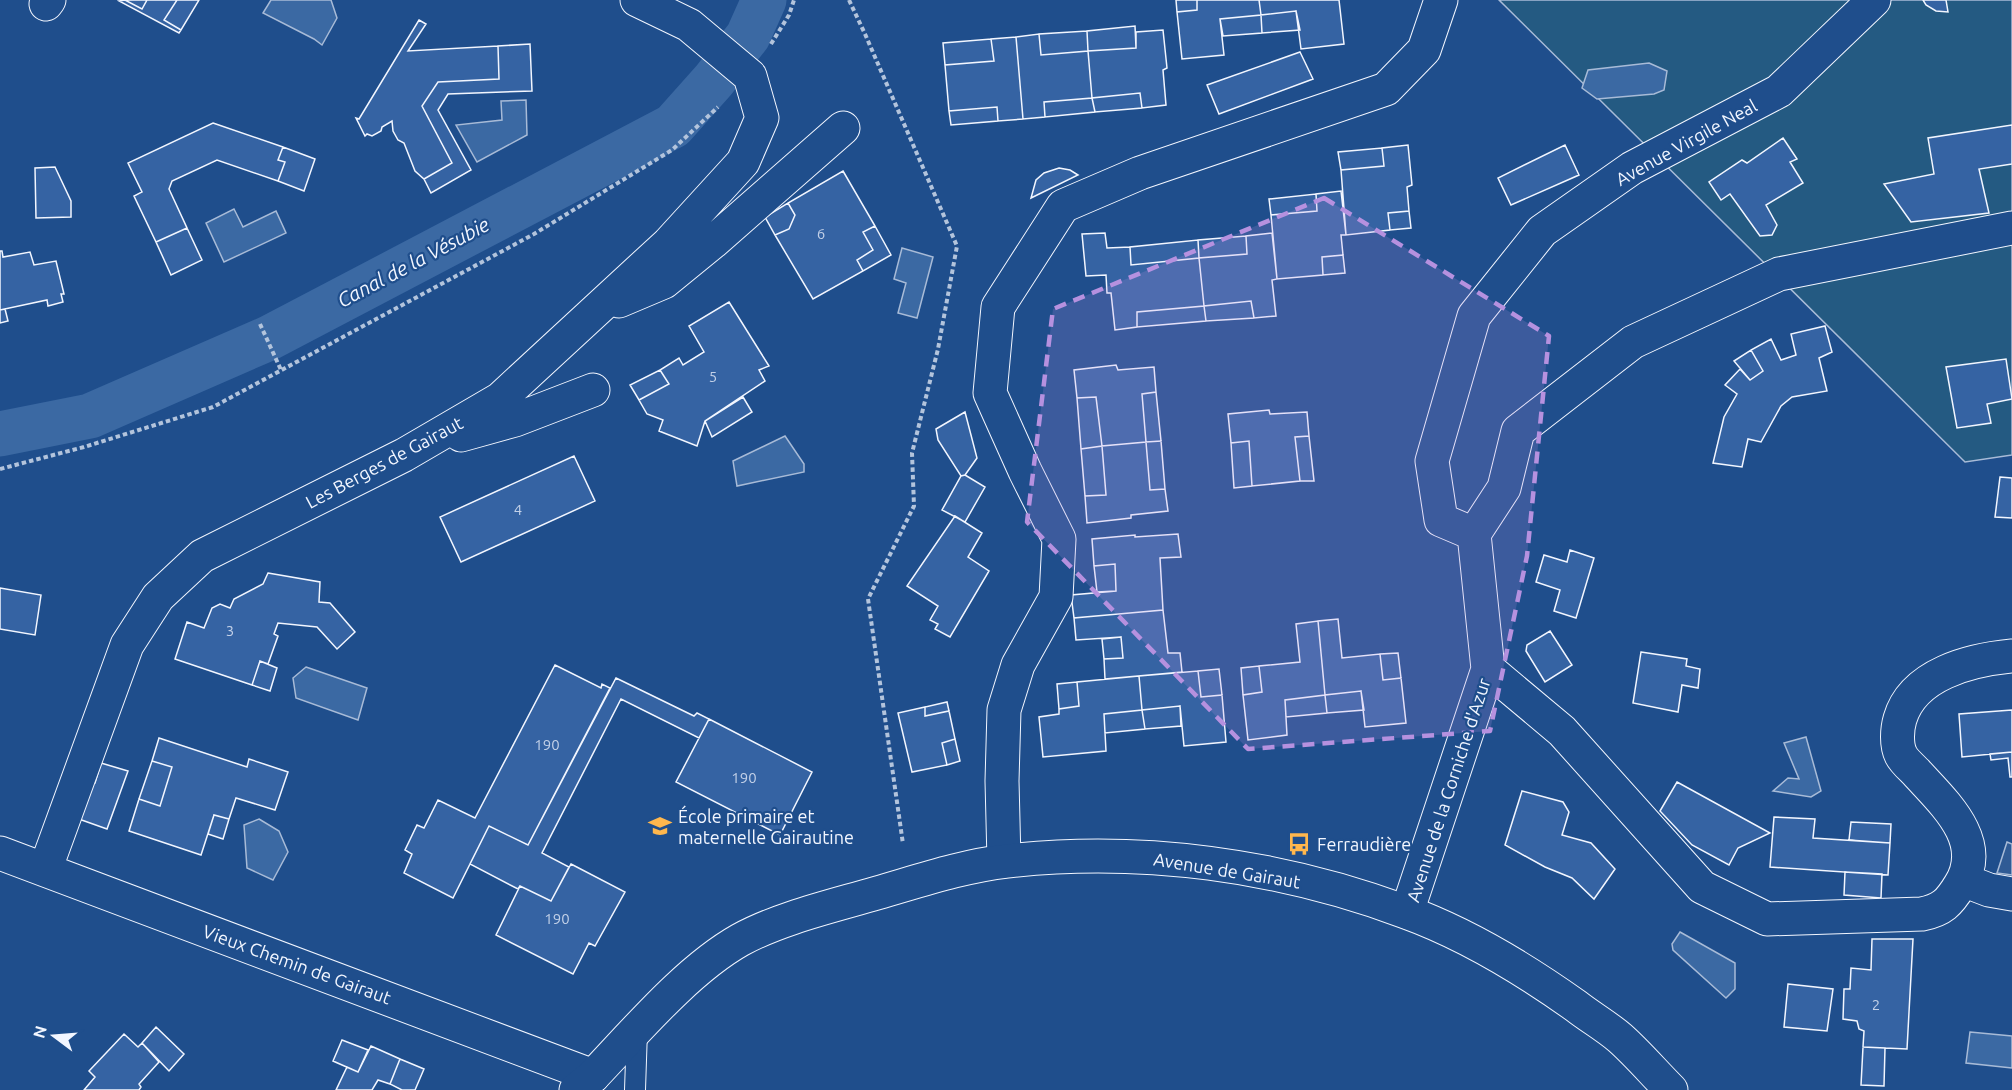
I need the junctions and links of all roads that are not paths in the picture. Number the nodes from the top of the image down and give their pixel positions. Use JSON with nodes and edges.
{"nodes":[{"id":1,"x":637,"y":0,"type":"edge"},
{"id":2,"x":1441,"y":0,"type":"edge"},
{"id":3,"x":1874,"y":0,"type":"edge"},
{"id":4,"x":843,"y":128,"type":"dead end"},
{"id":5,"x":2012,"y":228,"type":"edge"},
{"id":6,"x":597,"y":309,"type":"junction"},
{"id":7,"x":592,"y":390,"type":"dead end"},
{"id":8,"x":416,"y":448,"type":"junction"},
{"id":9,"x":1474,"y":534,"type":"junction"},
{"id":10,"x":2012,"y":656,"type":"edge"},
{"id":11,"x":1488,"y":669,"type":"junction"},
{"id":12,"x":0,"y":853,"type":"edge"},
{"id":13,"x":1004,"y":861,"type":"junction"},
{"id":14,"x":45,"y":870,"type":"junction"},
{"id":15,"x":1963,"y":880,"type":"junction"},
{"id":16,"x":2012,"y":894,"type":"edge"},
{"id":17,"x":1407,"y":912,"type":"junction"},
{"id":18,"x":637,"y":1030,"type":"junction"},
{"id":19,"x":585,"y":1083,"type":"edge"},
{"id":20,"x":635,"y":1090,"type":"edge"},
{"id":21,"x":1671,"y":1090,"type":"edge"}],
"edges":[{"from":1,"to":6,"type":"street","name":"Les Berges de Gairaut"},
{"from":2,"to":13,"type":"street"},
{"from":3,"to":9,"type":"street","name":"Avenue Virgile Neal"},
{"from":4,"to":6,"type":"street"},
{"from":5,"to":9,"type":"street"},
{"from":6,"to":8,"type":"street","name":"Les Berges de Gairaut"},
{"from":7,"to":8,"type":"street"},
{"from":8,"to":14,"type":"street","name":"Les Berges de Gairaut"},
{"from":9,"to":11,"type":"street","name":"Avenue de la Corniche d'Azur"},
{"from":10,"to":15,"type":"street"},
{"from":11,"to":15,"type":"street"},
{"from":11,"to":17,"type":"street","name":"Avenue de la Corniche d'Azur"},
{"from":12,"to":14,"type":"street","name":"Vieux Chemin de Gairaut"},
{"from":13,"to":17,"type":"street","name":"Avenue de Gairaut"},
{"from":13,"to":18,"type":"street","name":"Avenue de Gairaut"},
{"from":14,"to":19,"type":"street","name":"Vieux Chemin de Gairaut"},
{"from":15,"to":16,"type":"street"},
{"from":17,"to":21,"type":"street","name":"Avenue de Gairaut"},
{"from":18,"to":19,"type":"street","name":"Avenue de Gairaut"},
{"from":18,"to":20,"type":"lane"}]}
